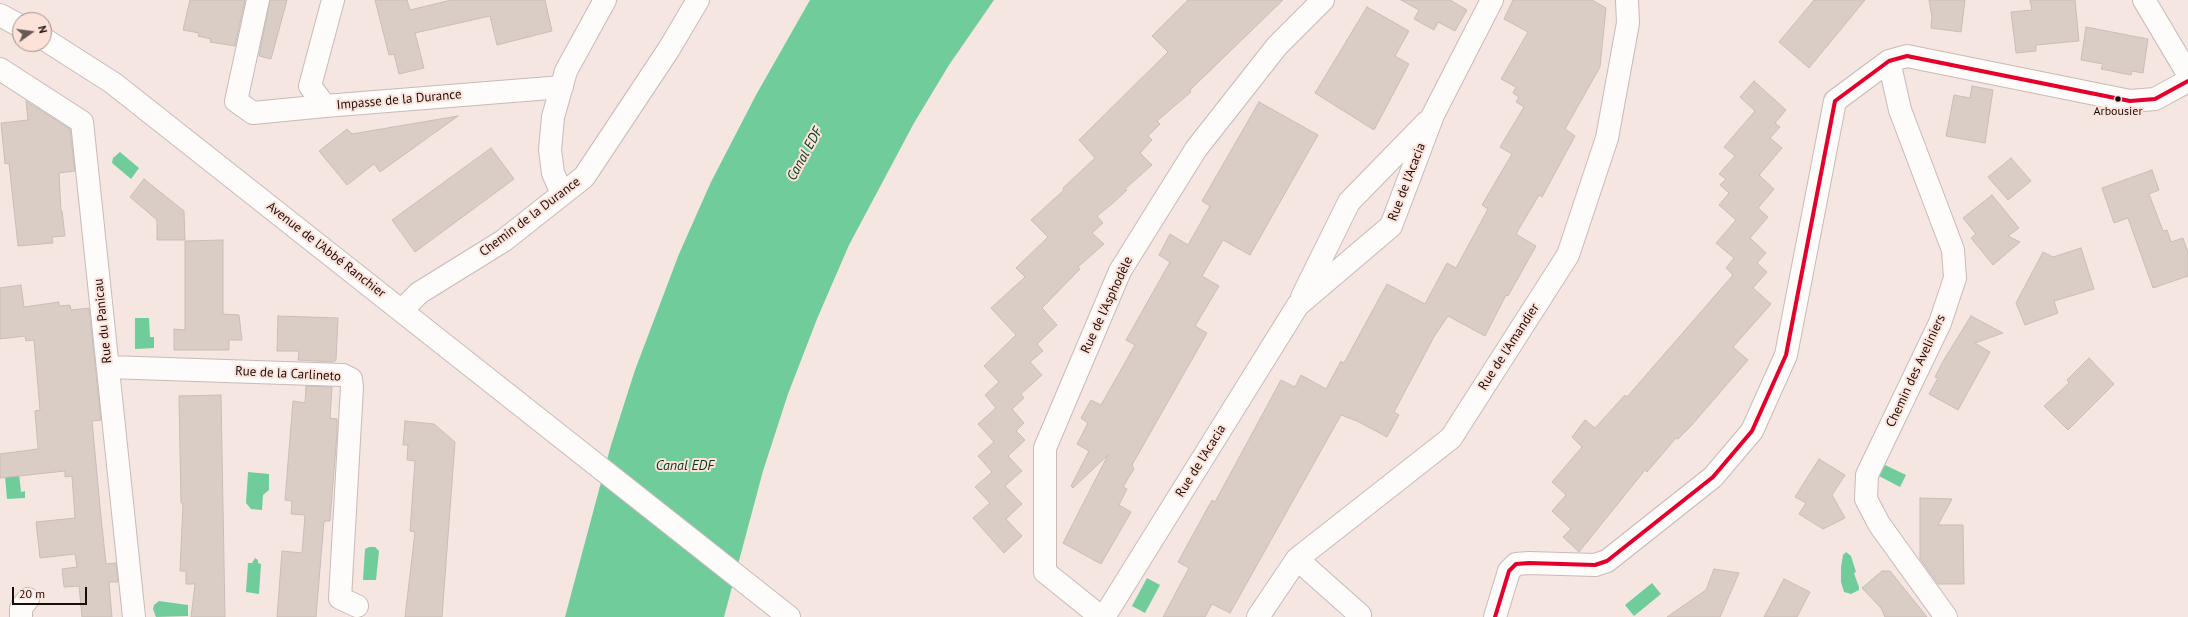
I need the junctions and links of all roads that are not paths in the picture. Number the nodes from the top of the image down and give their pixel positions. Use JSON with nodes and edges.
{"nodes":[{"id":1,"x":258,"y":0,"type":"edge"},
{"id":2,"x":333,"y":0,"type":"edge"},
{"id":3,"x":605,"y":0,"type":"edge"},
{"id":4,"x":698,"y":0,"type":"edge"},
{"id":5,"x":1323,"y":0,"type":"edge"},
{"id":6,"x":1492,"y":0,"type":"edge"},
{"id":7,"x":1627,"y":0,"type":"edge"},
{"id":8,"x":2144,"y":0,"type":"edge"},
{"id":9,"x":0,"y":15,"type":"edge"},
{"id":10,"x":12,"y":22,"type":"edge"},
{"id":11,"x":52,"y":44,"type":"edge"},
{"id":12,"x":1889,"y":61,"type":"junction"},
{"id":13,"x":0,"y":69,"type":"edge"},
{"id":14,"x":2188,"y":74,"type":"edge"},
{"id":15,"x":2188,"y":82,"type":"edge"},
{"id":16,"x":562,"y":87,"type":"junction"},
{"id":17,"x":325,"y":106,"type":"junction"},
{"id":18,"x":1433,"y":115,"type":"junction"},
{"id":19,"x":562,"y":194,"type":"junction"},
{"id":20,"x":1298,"y":305,"type":"junction"},
{"id":21,"x":402,"y":310,"type":"junction"},
{"id":22,"x":108,"y":367,"type":"junction"},
{"id":23,"x":1297,"y":559,"type":"junction"},
{"id":24,"x":357,"y":606,"type":"dead end"},
{"id":25,"x":134,"y":617,"type":"edge"},
{"id":26,"x":789,"y":617,"type":"edge"},
{"id":27,"x":1103,"y":617,"type":"edge"},
{"id":28,"x":1258,"y":617,"type":"edge"},
{"id":29,"x":1360,"y":617,"type":"edge"},
{"id":30,"x":1495,"y":617,"type":"edge"},
{"id":31,"x":1946,"y":617,"type":"edge"}],
"edges":[{"from":1,"to":17,"type":"street"},
{"from":2,"to":17,"type":"street","name":"Impasse de la Durance"},
{"from":3,"to":16,"type":"street"},
{"from":4,"to":19,"type":"street","name":"Chemin de la Durance"},
{"from":5,"to":27,"type":"street","name":"Rue de l'Asphodèle"},
{"from":6,"to":18,"type":"street","name":"Rue de l'Acacia"},
{"from":7,"to":23,"type":"street","name":"Rue de l'Amandier"},
{"from":8,"to":14,"type":"street"},
{"from":9,"to":10,"type":"street"},
{"from":11,"to":21,"type":"street","name":"Avenue de l'Abbé Ranchier"},
{"from":12,"to":15,"type":"street"},
{"from":12,"to":30,"type":"street"},
{"from":12,"to":31,"type":"street","name":"Chemin des Aveliniers"},
{"from":13,"to":22,"type":"street","name":"Rue du Panicau"},
{"from":16,"to":17,"type":"street","name":"Impasse de la Durance"},
{"from":16,"to":19,"type":"street"},
{"from":18,"to":20,"type":"street","name":"Rue de l'Acacia"},
{"from":18,"to":20,"type":"street","name":"Rue de l'Acacia"},
{"from":19,"to":21,"type":"street","name":"Chemin de la Durance"},
{"from":20,"to":27,"type":"street","name":"Rue de l'Acacia"},
{"from":21,"to":26,"type":"street","name":"Avenue de l'Abbé Ranchier"},
{"from":22,"to":24,"type":"street","name":"Rue de la Carlineto"},
{"from":22,"to":25,"type":"street","name":"Rue du Panicau"},
{"from":23,"to":28,"type":"street","name":"Rue de l'Amandier"},
{"from":23,"to":29,"type":"street"}]}
